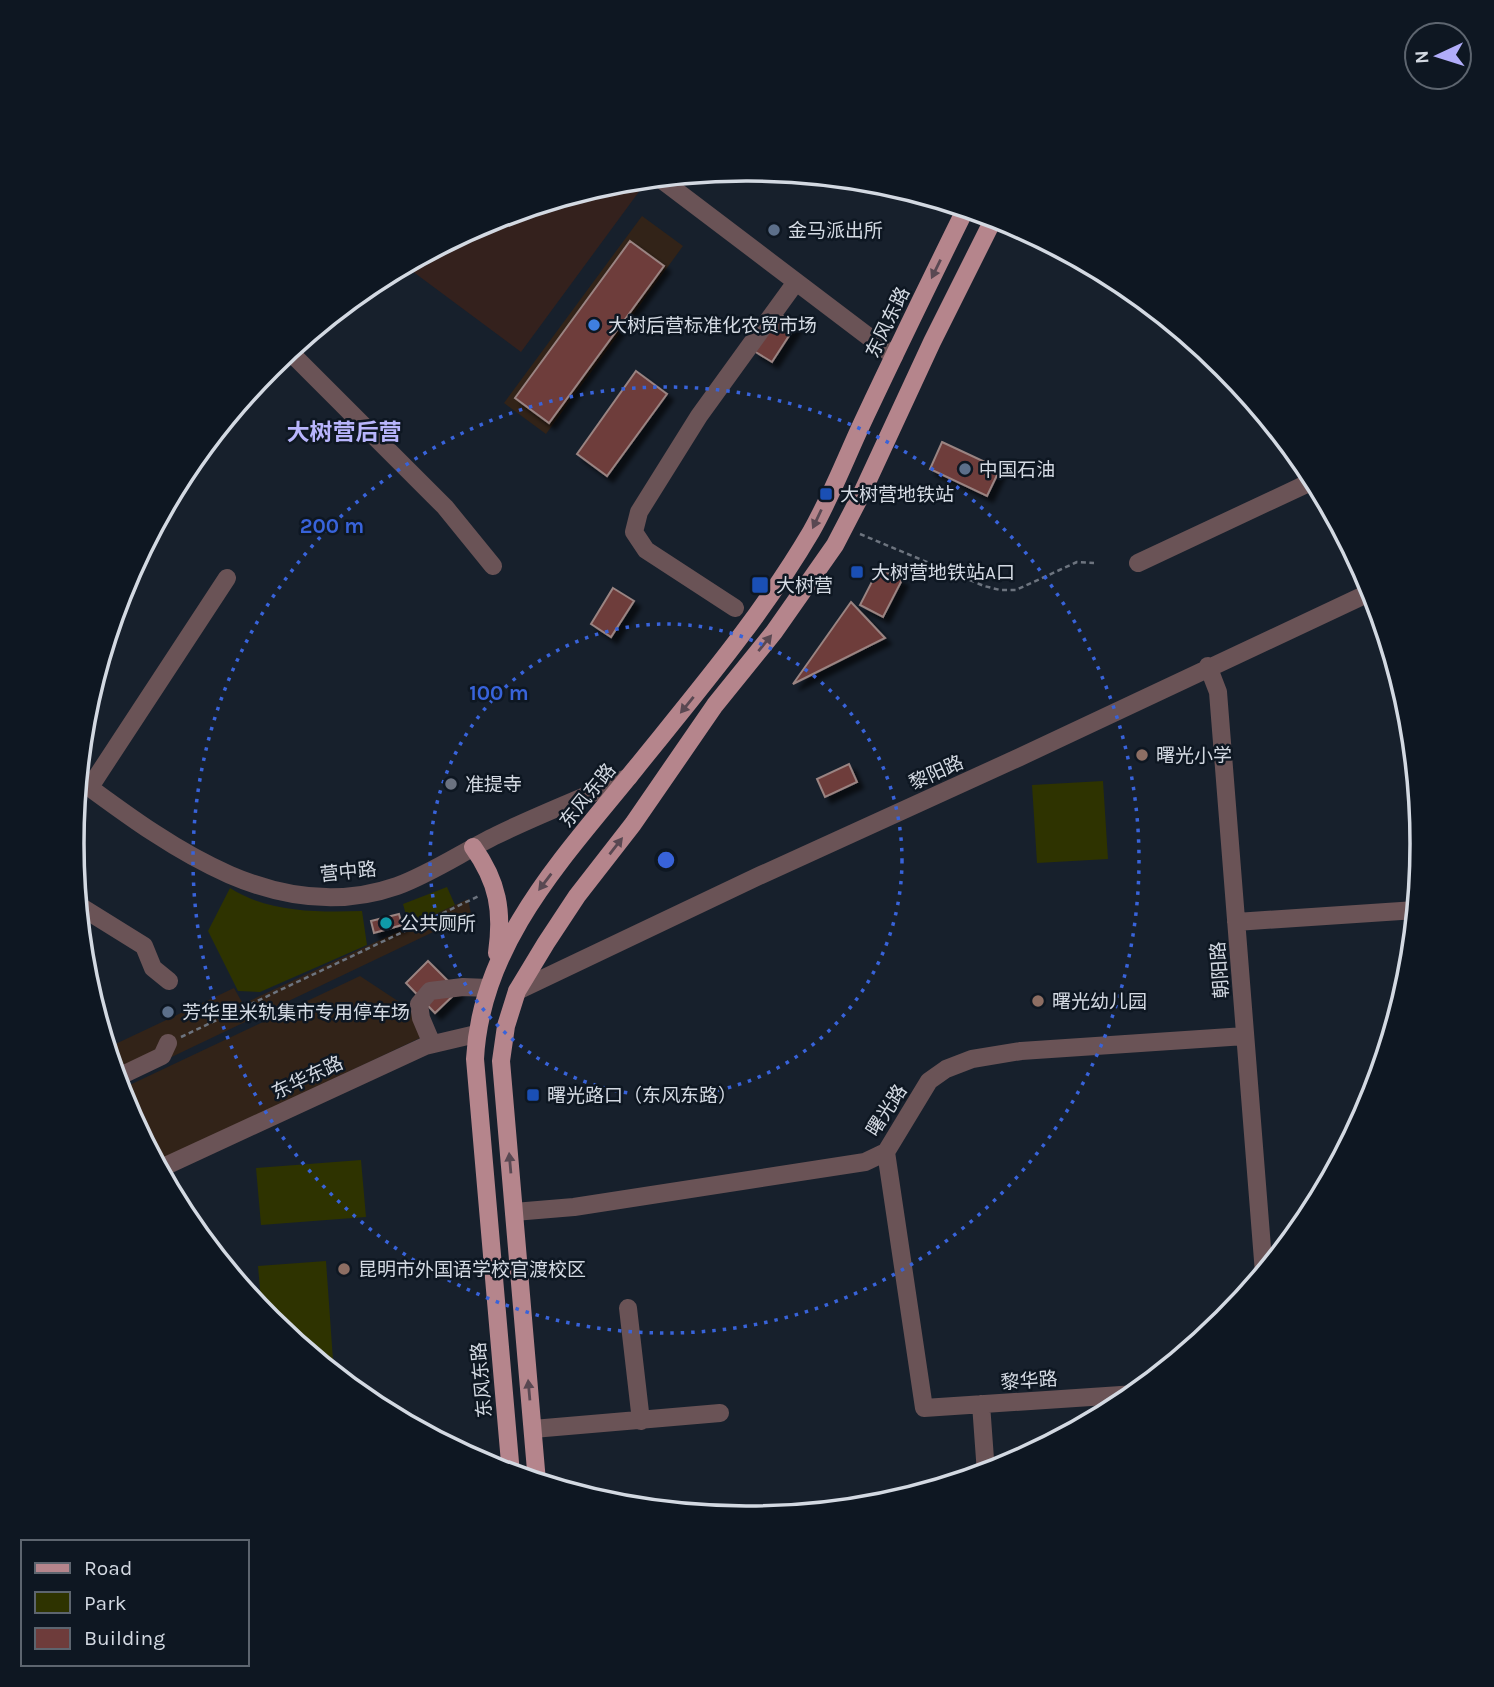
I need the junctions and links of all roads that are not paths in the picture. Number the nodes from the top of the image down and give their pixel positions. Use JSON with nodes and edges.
{"nodes":[{"id":1,"x":669,"y":185,"type":"edge"},
{"id":2,"x":962,"y":217,"type":"edge"},
{"id":3,"x":990,"y":227,"type":"edge"},
{"id":4,"x":796,"y":282,"type":"junction"},
{"id":5,"x":894,"y":356,"type":"junction"},
{"id":6,"x":296,"y":358,"type":"edge"},
{"id":7,"x":1304,"y":485,"type":"edge"},
{"id":8,"x":1138,"y":564,"type":"dead end"},
{"id":9,"x":493,"y":566,"type":"dead end"},
{"id":10,"x":227,"y":578,"type":"dead end"},
{"id":11,"x":1362,"y":595,"type":"edge"},
{"id":12,"x":735,"y":608,"type":"dead end"},
{"id":13,"x":1208,"y":666,"type":"junction"},
{"id":14,"x":629,"y":777,"type":"junction"},
{"id":15,"x":88,"y":778,"type":"edge"},
{"id":16,"x":87,"y":785,"type":"edge"},
{"id":17,"x":473,"y":847,"type":"junction"},
{"id":18,"x":1406,"y":910,"type":"edge"},
{"id":19,"x":88,"y":911,"type":"edge"},
{"id":20,"x":1236,"y":922,"type":"junction"},
{"id":21,"x":496,"y":965,"type":"junction"},
{"id":22,"x":169,"y":981,"type":"dead end"},
{"id":23,"x":488,"y":988,"type":"junction"},
{"id":24,"x":517,"y":991,"type":"junction"},
{"id":25,"x":476,"y":1034,"type":"junction"},
{"id":26,"x":1245,"y":1036,"type":"junction"},
{"id":27,"x":168,"y":1043,"type":"road end"},
{"id":28,"x":432,"y":1044,"type":"junction"},
{"id":29,"x":125,"y":1074,"type":"edge"},
{"id":30,"x":886,"y":1152,"type":"junction"},
{"id":31,"x":168,"y":1165,"type":"edge"},
{"id":32,"x":514,"y":1212,"type":"junction"},
{"id":33,"x":1263,"y":1259,"type":"edge"},
{"id":34,"x":628,"y":1308,"type":"dead end"},
{"id":35,"x":1114,"y":1395,"type":"edge"},
{"id":36,"x":981,"y":1404,"type":"junction"},
{"id":37,"x":720,"y":1413,"type":"dead end"},
{"id":38,"x":641,"y":1421,"type":"junction"},
{"id":39,"x":533,"y":1429,"type":"junction"},
{"id":40,"x":510,"y":1462,"type":"edge"},
{"id":41,"x":985,"y":1462,"type":"edge"},
{"id":42,"x":536,"y":1472,"type":"edge"}],
"edges":[{"from":1,"to":4,"type":"street"},
{"from":2,"to":5,"type":"main road","name":"东风东路","one_way":true},
{"from":24,"to":3,"type":"main road","one_way":true},
{"from":4,"to":5,"type":"street"},
{"from":4,"to":12,"type":"street"},
{"from":5,"to":14,"type":"main road","name":"东风东路","one_way":true},
{"from":6,"to":9,"type":"street"},
{"from":7,"to":8,"type":"street"},
{"from":10,"to":15,"type":"street"},
{"from":11,"to":13,"type":"street","name":"黎阳路"},
{"from":13,"to":20,"type":"street","name":"朝阳路"},
{"from":13,"to":24,"type":"street","name":"黎阳路"},
{"from":14,"to":17,"type":"street","name":"营中路"},
{"from":14,"to":21,"type":"main road","name":"东风东路","one_way":true},
{"from":16,"to":17,"type":"street","name":"营中路"},
{"from":17,"to":21,"type":"main road"},
{"from":18,"to":20,"type":"street"},
{"from":19,"to":22,"type":"street"},
{"from":20,"to":26,"type":"street","name":"朝阳路"},
{"from":21,"to":23,"type":"main road","name":"东风东路"},
{"from":23,"to":25,"type":"main road","name":"东风东路"},
{"from":23,"to":28,"type":"street"},
{"from":32,"to":24,"type":"main road","one_way":true},
{"from":25,"to":28,"type":"street","name":"东华东路"},
{"from":25,"to":40,"type":"main road","name":"东风东路"},
{"from":26,"to":30,"type":"street","name":"曙光路"},
{"from":26,"to":33,"type":"street","name":"朝阳路"},
{"from":27,"to":29,"type":"street"},
{"from":28,"to":31,"type":"street","name":"东华东路"},
{"from":30,"to":32,"type":"street","name":"曙光路"},
{"from":30,"to":36,"type":"street","name":"黎华路"},
{"from":39,"to":32,"type":"main road","one_way":true},
{"from":34,"to":38,"type":"street"},
{"from":35,"to":36,"type":"street","name":"黎华路"},
{"from":36,"to":41,"type":"street"},
{"from":37,"to":38,"type":"street"},
{"from":38,"to":39,"type":"street"},
{"from":39,"to":42,"type":"main road"}]}
